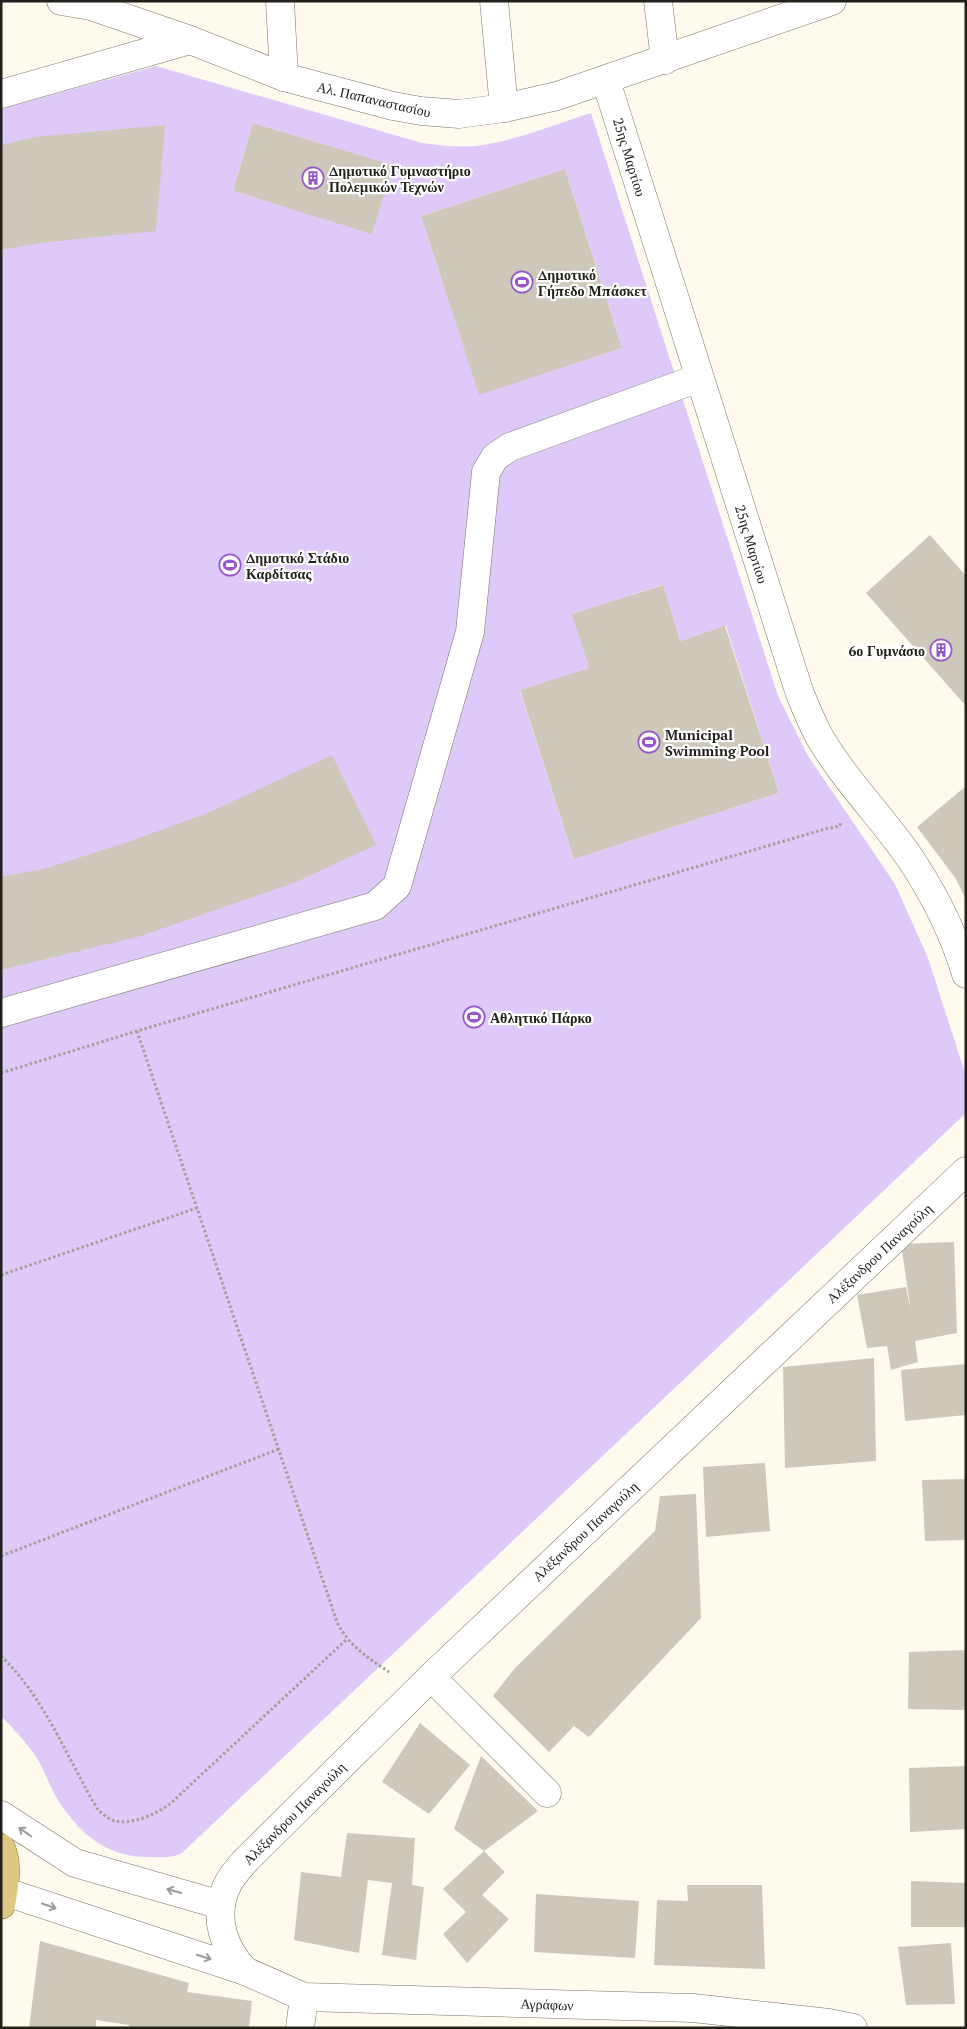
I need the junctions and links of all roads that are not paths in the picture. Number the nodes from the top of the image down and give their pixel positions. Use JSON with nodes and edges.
{"nodes":[{"id":1,"x":61,"y":1,"type":"edge"},
{"id":2,"x":280,"y":1,"type":"edge"},
{"id":3,"x":494,"y":1,"type":"edge"},
{"id":4,"x":658,"y":1,"type":"edge"},
{"id":5,"x":832,"y":1,"type":"edge"},
{"id":6,"x":190,"y":40,"type":"junction"},
{"id":7,"x":665,"y":60,"type":"junction"},
{"id":8,"x":284,"y":77,"type":"junction"},
{"id":9,"x":606,"y":80,"type":"junction"},
{"id":10,"x":1,"y":94,"type":"edge"},
{"id":11,"x":504,"y":108,"type":"junction"},
{"id":12,"x":699,"y":378,"type":"junction"},
{"id":13,"x":966,"y":974,"type":"edge"},
{"id":14,"x":1,"y":1013,"type":"edge"},
{"id":15,"x":966,"y":1171,"type":"edge"},
{"id":16,"x":431,"y":1677,"type":"junction"},
{"id":17,"x":547,"y":1793,"type":"dead end"},
{"id":18,"x":1,"y":1815,"type":"edge"},
{"id":19,"x":1,"y":1848,"type":"edge"},
{"id":20,"x":2,"y":1898,"type":"edge"},
{"id":21,"x":221,"y":1905,"type":"junction"},
{"id":22,"x":245,"y":1971,"type":"junction"},
{"id":23,"x":304,"y":1997,"type":"junction"},
{"id":24,"x":692,"y":2018,"type":"edge"},
{"id":25,"x":300,"y":2028,"type":"edge"},
{"id":26,"x":853,"y":2028,"type":"edge"}],
"edges":[{"from":1,"to":6,"type":"street","name":"Αλ. Παπαναστασίου"},
{"from":2,"to":8,"type":"street"},
{"from":3,"to":11,"type":"street"},
{"from":4,"to":7,"type":"street"},
{"from":5,"to":7,"type":"street","name":"Αλ. Παπαναστασίου"},
{"from":6,"to":8,"type":"street","name":"Αλ. Παπαναστασίου"},
{"from":6,"to":10,"type":"street"},
{"from":7,"to":9,"type":"street","name":"Αλ. Παπαναστασίου"},
{"from":8,"to":11,"type":"street","name":"Αλ. Παπαναστασίου"},
{"from":9,"to":11,"type":"street","name":"Αλ. Παπαναστασίου"},
{"from":9,"to":12,"type":"street","name":"25ης Μαρτίου"},
{"from":12,"to":13,"type":"street","name":"25ης Μαρτίου"},
{"from":12,"to":14,"type":"street"},
{"from":15,"to":16,"type":"street","name":"Αλέξανδρου Παναγούλη"},
{"from":16,"to":17,"type":"street"},
{"from":16,"to":21,"type":"street","name":"Αλέξανδρου Παναγούλη"},
{"from":21,"to":18,"type":"street","one_way":true},
{"from":19,"to":20,"type":"main road"},
{"from":20,"to":22,"type":"street","name":"Αγράφων","one_way":true},
{"from":21,"to":22,"type":"street"},
{"from":22,"to":23,"type":"street","name":"Αγράφων"},
{"from":23,"to":24,"type":"street","name":"Αγράφων"},
{"from":23,"to":25,"type":"street"},
{"from":24,"to":26,"type":"street","name":"Αγράφων"}]}
